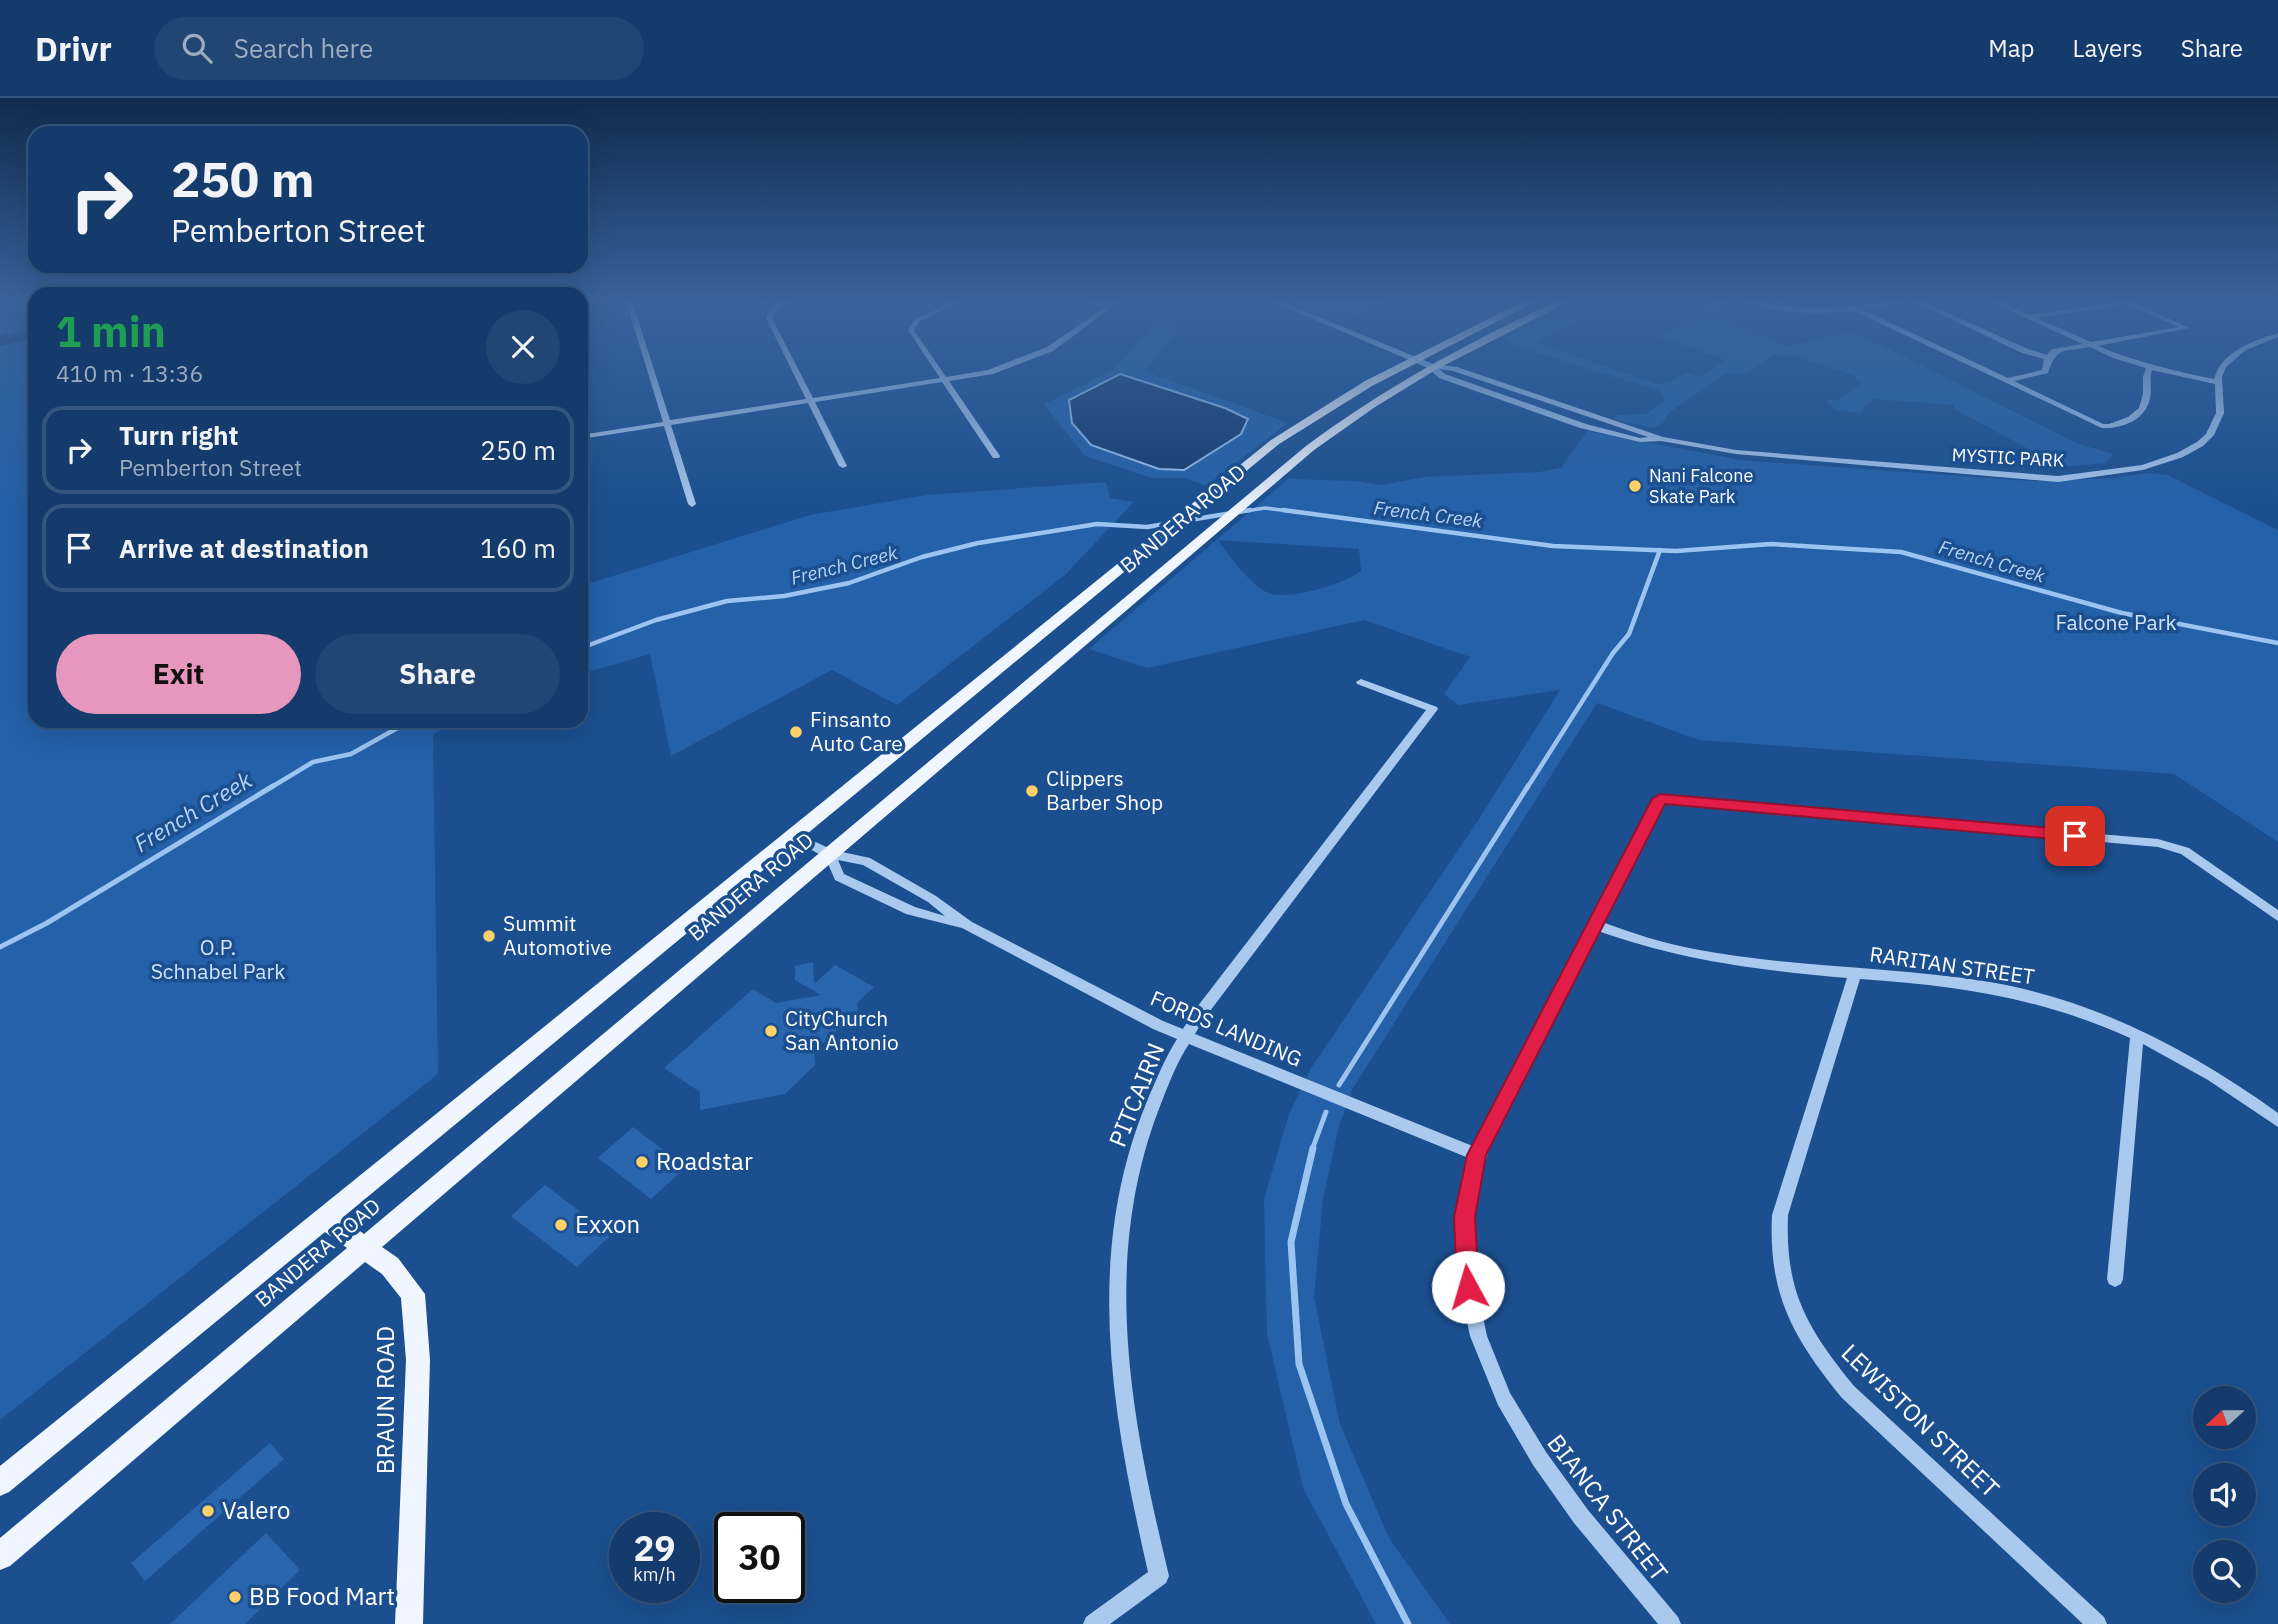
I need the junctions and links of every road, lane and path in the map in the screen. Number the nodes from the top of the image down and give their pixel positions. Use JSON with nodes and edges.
{"nodes":[{"id":1,"x":652,"y":372,"type":"edge"},
{"id":2,"x":796,"y":372,"type":"edge"},
{"id":3,"x":939,"y":372,"type":"edge"},
{"id":4,"x":989,"y":372,"type":"edge"},
{"id":5,"x":1385,"y":372,"type":"edge"},
{"id":6,"x":1420,"y":372,"type":"edge"},
{"id":7,"x":1464,"y":372,"type":"edge"},
{"id":8,"x":1986,"y":372,"type":"edge"},
{"id":9,"x":2041,"y":372,"type":"edge"},
{"id":10,"x":2147,"y":372,"type":"edge"},
{"id":11,"x":2174,"y":372,"type":"edge"},
{"id":12,"x":2223,"y":372,"type":"edge"},
{"id":13,"x":944,"y":380,"type":"junction"},
{"id":14,"x":2006,"y":382,"type":"junction"},
{"id":15,"x":2218,"y":382,"type":"junction"},
{"id":16,"x":810,"y":400,"type":"junction"},
{"id":17,"x":668,"y":423,"type":"junction"},
{"id":18,"x":588,"y":437,"type":"edge"},
{"id":19,"x":1661,"y":439,"type":"joint"},
{"id":20,"x":996,"y":456,"type":"dead end"},
{"id":21,"x":843,"y":466,"type":"dead end"},
{"id":22,"x":692,"y":504,"type":"dead end"},
{"id":23,"x":1110,"y":576,"type":"junction"},
{"id":24,"x":1143,"y":587,"type":"junction"},
{"id":25,"x":1361,"y":682,"type":"dead end"},
{"id":26,"x":1660,"y":799,"type":"joint"},
{"id":27,"x":794,"y":835,"type":"junction"},
{"id":28,"x":830,"y":854,"type":"junction"},
{"id":29,"x":2278,"y":916,"type":"edge"},
{"id":30,"x":967,"y":925,"type":"junction"},
{"id":31,"x":1595,"y":925,"type":"junction"},
{"id":32,"x":1855,"y":974,"type":"junction"},
{"id":33,"x":2137,"y":1034,"type":"junction"},
{"id":34,"x":1186,"y":1037,"type":"junction"},
{"id":35,"x":2278,"y":1121,"type":"edge"},
{"id":36,"x":1477,"y":1155,"type":"junction"},
{"id":37,"x":324,"y":1218,"type":"junction"},
{"id":38,"x":365,"y":1248,"type":"junction"},
{"id":39,"x":2115,"y":1279,"type":"dead end"},
{"id":40,"x":0,"y":1483,"type":"edge"},
{"id":41,"x":0,"y":1556,"type":"edge"},
{"id":42,"x":409,"y":1624,"type":"edge"},
{"id":43,"x":1093,"y":1624,"type":"edge"},
{"id":44,"x":1671,"y":1624,"type":"edge"},
{"id":45,"x":2097,"y":1624,"type":"edge"}],
"edges":[{"from":1,"to":17,"type":"street"},
{"from":2,"to":16,"type":"street"},
{"from":3,"to":13,"type":"street"},
{"from":4,"to":13,"type":"street"},
{"from":5,"to":23,"type":"main road","name":"BANDERA ROAD"},
{"from":6,"to":24,"type":"main road","name":"BANDERA ROAD"},
{"from":7,"to":19,"type":"street","name":"MYSTIC PARK"},
{"from":8,"to":14,"type":"street"},
{"from":9,"to":14,"type":"street"},
{"from":10,"to":14,"type":"street"},
{"from":11,"to":15,"type":"street"},
{"from":12,"to":15,"type":"street"},
{"from":13,"to":16,"type":"street"},
{"from":13,"to":20,"type":"street"},
{"from":15,"to":19,"type":"street","name":"MYSTIC PARK"},
{"from":16,"to":17,"type":"street"},
{"from":16,"to":21,"type":"street"},
{"from":17,"to":18,"type":"street"},
{"from":17,"to":22,"type":"street"},
{"from":23,"to":24,"type":"main road"},
{"from":23,"to":27,"type":"main road","name":"BANDERA ROAD"},
{"from":24,"to":28,"type":"main road","name":"BANDERA ROAD"},
{"from":25,"to":34,"type":"street","name":"PITCAIRN"},
{"from":26,"to":29,"type":"street"},
{"from":26,"to":31,"type":"street","name":"BIANCA STREET"},
{"from":27,"to":28,"type":"street","name":"FORDS LANDING"},
{"from":27,"to":37,"type":"main road","name":"BANDERA ROAD"},
{"from":28,"to":30,"type":"street","name":"FORDS LANDING"},
{"from":28,"to":30,"type":"street","name":"FORDS LANDING"},
{"from":28,"to":38,"type":"main road","name":"BANDERA ROAD"},
{"from":30,"to":34,"type":"street","name":"FORDS LANDING"},
{"from":31,"to":32,"type":"street","name":"RARITAN STREET"},
{"from":31,"to":36,"type":"street","name":"BIANCA STREET"},
{"from":32,"to":33,"type":"street","name":"RARITAN STREET"},
{"from":32,"to":45,"type":"street","name":"LEWISTON STREET"},
{"from":33,"to":35,"type":"street","name":"RARITAN STREET"},
{"from":33,"to":39,"type":"street"},
{"from":34,"to":36,"type":"street","name":"FORDS LANDING"},
{"from":34,"to":43,"type":"street","name":"PITCAIRN"},
{"from":36,"to":44,"type":"street","name":"BIANCA STREET"},
{"from":37,"to":38,"type":"main road","name":"BRAUN ROAD"},
{"from":37,"to":40,"type":"main road","name":"BANDERA ROAD"},
{"from":38,"to":41,"type":"main road","name":"BANDERA ROAD"},
{"from":38,"to":42,"type":"main road","name":"BRAUN ROAD"}]}
